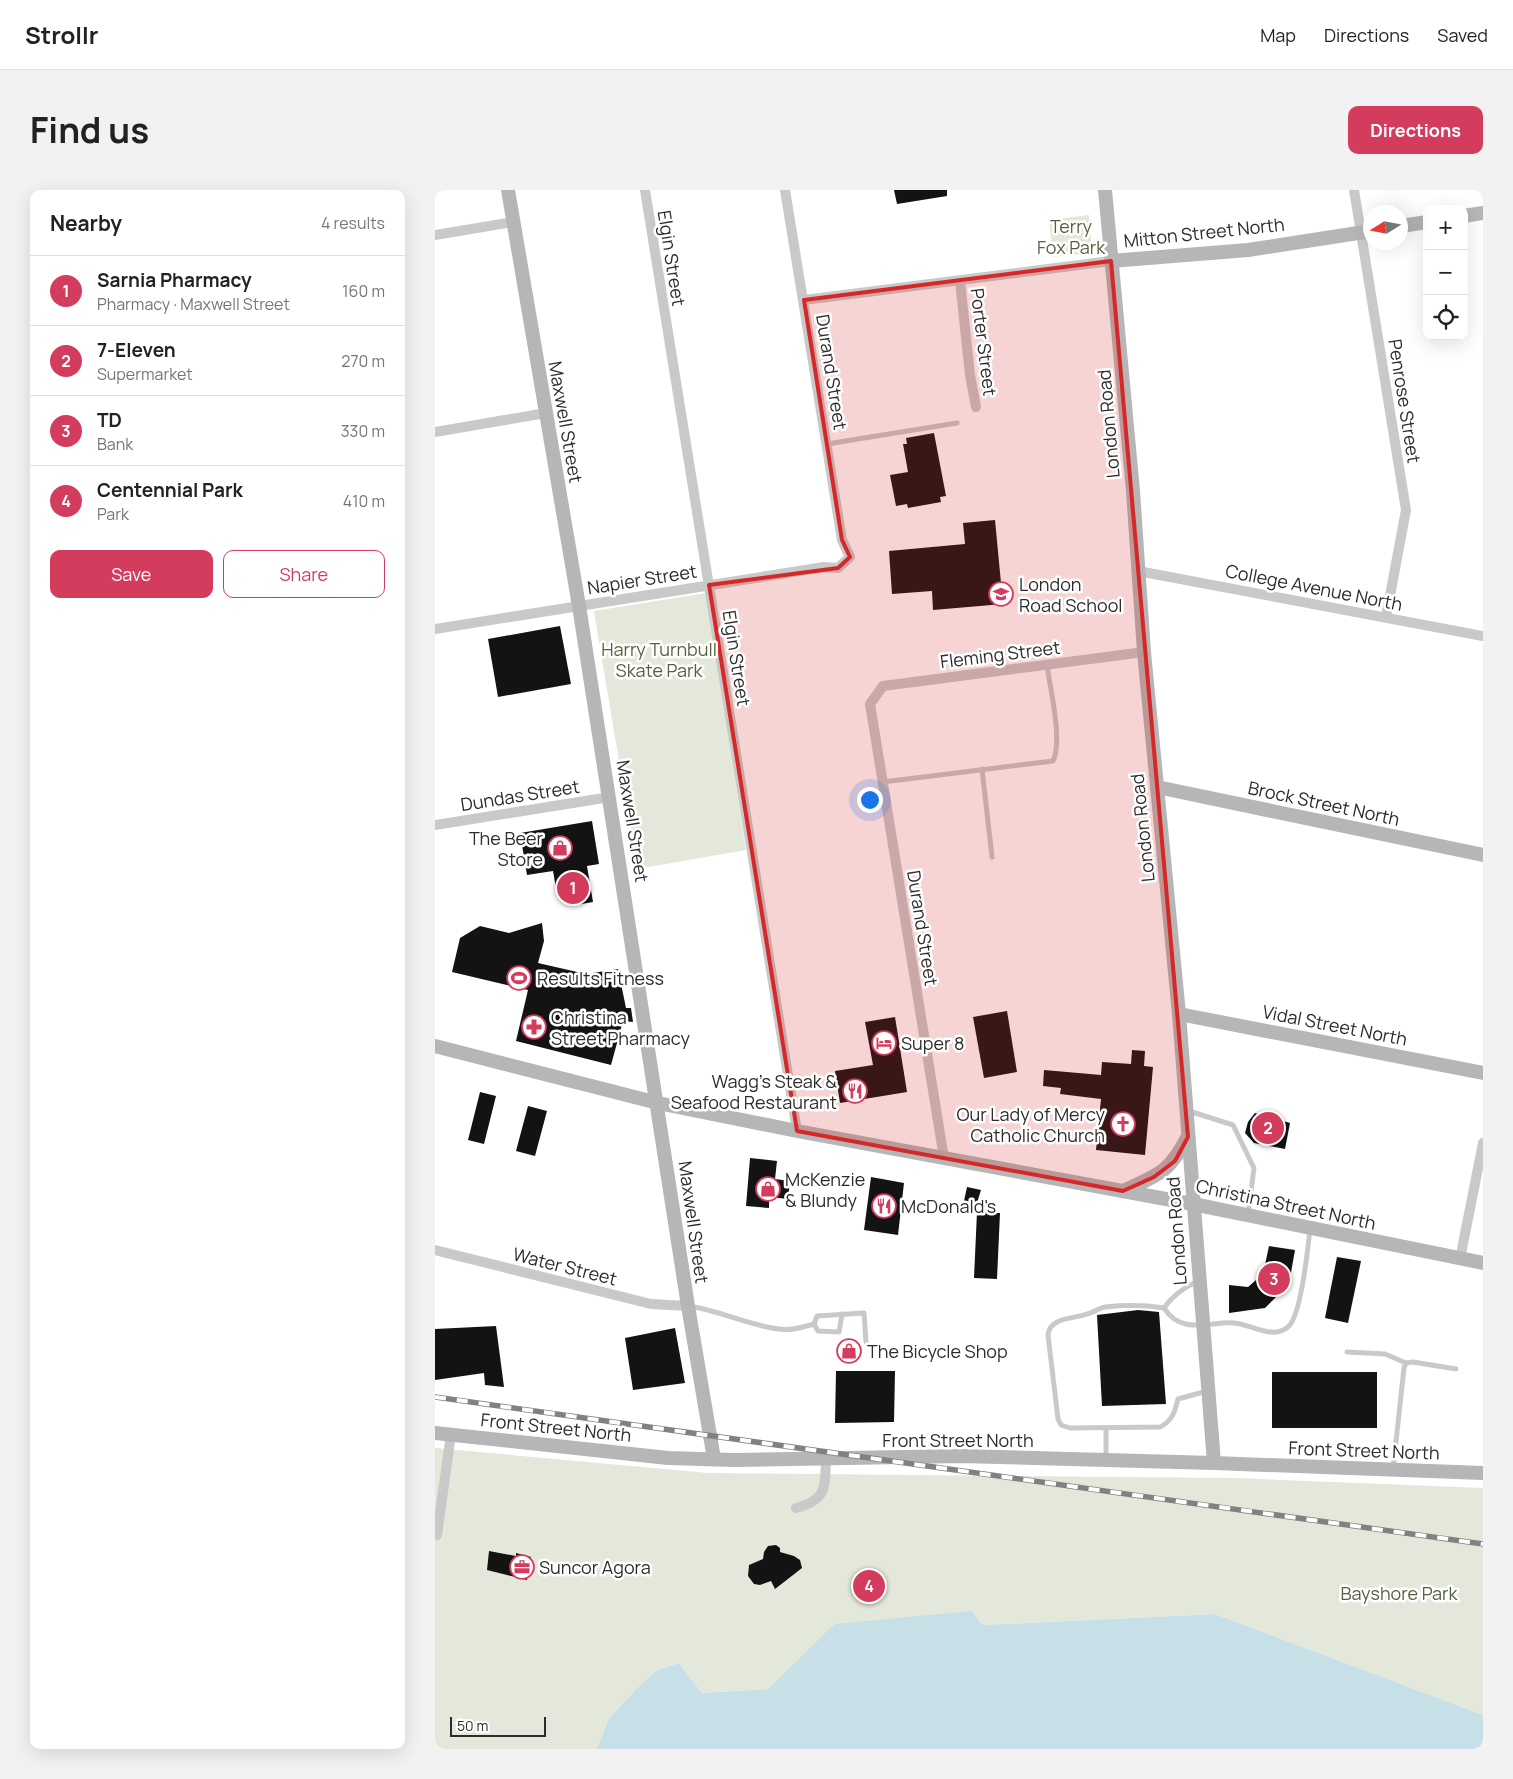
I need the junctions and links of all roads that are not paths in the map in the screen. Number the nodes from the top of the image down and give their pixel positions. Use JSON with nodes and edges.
{"nodes":[{"id":1,"x":508,"y":190,"type":"edge"},
{"id":2,"x":645,"y":190,"type":"edge"},
{"id":3,"x":785,"y":190,"type":"edge"},
{"id":4,"x":1105,"y":190,"type":"edge"},
{"id":5,"x":1354,"y":190,"type":"edge"},
{"id":6,"x":1483,"y":213,"type":"edge"},
{"id":7,"x":1468,"y":215,"type":"edge"},
{"id":8,"x":513,"y":222,"type":"junction"},
{"id":9,"x":1423,"y":223,"type":"edge"},
{"id":10,"x":1363,"y":224,"type":"edge"},
{"id":11,"x":1408,"y":225,"type":"edge"},
{"id":12,"x":1363,"y":231,"type":"edge"},
{"id":13,"x":435,"y":235,"type":"edge"},
{"id":14,"x":1368,"y":250,"type":"edge"},
{"id":15,"x":1111,"y":260,"type":"junction"},
{"id":16,"x":960,"y":281,"type":"junction"},
{"id":17,"x":804,"y":300,"type":"junction"},
{"id":18,"x":976,"y":407,"type":"dead end"},
{"id":19,"x":546,"y":413,"type":"junction"},
{"id":20,"x":957,"y":423,"type":"dead end"},
{"id":21,"x":435,"y":432,"type":"edge"},
{"id":22,"x":827,"y":444,"type":"junction"},
{"id":23,"x":850,"y":557,"type":"joint"},
{"id":24,"x":1138,"y":571,"type":"junction"},
{"id":25,"x":709,"y":585,"type":"junction"},
{"id":26,"x":579,"y":606,"type":"junction"},
{"id":27,"x":1387,"y":616,"type":"junction"},
{"id":28,"x":435,"y":629,"type":"edge"},
{"id":29,"x":1483,"y":636,"type":"edge"},
{"id":30,"x":1144,"y":652,"type":"junction"},
{"id":31,"x":1047,"y":664,"type":"junction"},
{"id":32,"x":870,"y":704,"type":"joint"},
{"id":33,"x":982,"y":769,"type":"junction"},
{"id":34,"x":883,"y":782,"type":"junction"},
{"id":35,"x":1157,"y":788,"type":"junction"},
{"id":36,"x":610,"y":797,"type":"junction"},
{"id":37,"x":435,"y":825,"type":"edge"},
{"id":38,"x":1483,"y":855,"type":"edge"},
{"id":39,"x":992,"y":857,"type":"dead end"},
{"id":40,"x":1179,"y":1014,"type":"junction"},
{"id":41,"x":435,"y":1046,"type":"edge"},
{"id":42,"x":1483,"y":1073,"type":"edge"},
{"id":43,"x":658,"y":1103,"type":"junction"},
{"id":44,"x":1186,"y":1110,"type":"junction"},
{"id":45,"x":797,"y":1131,"type":"junction"},
{"id":46,"x":1188,"y":1137,"type":"junction"},
{"id":47,"x":1483,"y":1143,"type":"edge"},
{"id":48,"x":944,"y":1158,"type":"junction"},
{"id":49,"x":1123,"y":1190,"type":"junction"},
{"id":50,"x":1193,"y":1204,"type":"junction"},
{"id":51,"x":1248,"y":1215,"type":"junction"},
{"id":52,"x":1311,"y":1228,"type":"junction"},
{"id":53,"x":435,"y":1250,"type":"edge"},
{"id":54,"x":1460,"y":1259,"type":"junction"},
{"id":55,"x":1483,"y":1263,"type":"edge"},
{"id":56,"x":1199,"y":1281,"type":"junction"},
{"id":57,"x":688,"y":1306,"type":"junction"},
{"id":58,"x":1164,"y":1308,"type":"junction"},
{"id":59,"x":842,"y":1314,"type":"junction"},
{"id":60,"x":814,"y":1324,"type":"junction"},
{"id":61,"x":1202,"y":1327,"type":"junction"},
{"id":62,"x":866,"y":1342,"type":"dead end"},
{"id":63,"x":1347,"y":1352,"type":"dead end"},
{"id":64,"x":1406,"y":1364,"type":"junction"},
{"id":65,"x":1456,"y":1369,"type":"dead end"},
{"id":66,"x":1208,"y":1391,"type":"junction"},
{"id":67,"x":1106,"y":1428,"type":"junction"},
{"id":68,"x":435,"y":1433,"type":"edge"},
{"id":69,"x":451,"y":1434,"type":"junction"},
{"id":70,"x":826,"y":1459,"type":"junction"},
{"id":71,"x":714,"y":1460,"type":"junction"},
{"id":72,"x":1106,"y":1460,"type":"junction"},
{"id":73,"x":1213,"y":1463,"type":"junction"},
{"id":74,"x":1393,"y":1470,"type":"junction"},
{"id":75,"x":1483,"y":1473,"type":"edge"},
{"id":76,"x":439,"y":1495,"type":"edge"},
{"id":77,"x":796,"y":1508,"type":"dead end"},
{"id":78,"x":435,"y":1534,"type":"edge"}],
"edges":[{"from":1,"to":8,"type":"main road","name":"Maxwell Street"},
{"from":2,"to":25,"type":"street","name":"Elgin Street"},
{"from":3,"to":17,"type":"street","name":"Durand Street"},
{"from":4,"to":15,"type":"main road","name":"London Road"},
{"from":5,"to":10,"type":"street","name":"Penrose Street"},
{"from":6,"to":7,"type":"main road"},
{"from":8,"to":13,"type":"street"},
{"from":8,"to":19,"type":"main road","name":"Maxwell Street"},
{"from":9,"to":11,"type":"main road"},
{"from":12,"to":15,"type":"main road","name":"Mitton Street North"},
{"from":14,"to":27,"type":"street","name":"Penrose Street"},
{"from":15,"to":16,"type":"street","name":"Mitton Street North"},
{"from":15,"to":24,"type":"main road","name":"London Road"},
{"from":16,"to":17,"type":"street","name":"Mitton Street North"},
{"from":16,"to":18,"type":"street","name":"Porter Street"},
{"from":17,"to":22,"type":"street","name":"Durand Street"},
{"from":19,"to":21,"type":"street"},
{"from":19,"to":26,"type":"main road","name":"Maxwell Street"},
{"from":20,"to":22,"type":"lane"},
{"from":22,"to":23,"type":"street","name":"Durand Street"},
{"from":23,"to":25,"type":"street","name":"Napier Street"},
{"from":24,"to":27,"type":"street","name":"College Avenue North"},
{"from":24,"to":30,"type":"main road","name":"London Road"},
{"from":25,"to":26,"type":"street","name":"Napier Street"},
{"from":25,"to":45,"type":"street","name":"Elgin Street"},
{"from":26,"to":28,"type":"street","name":"Napier Street"},
{"from":26,"to":36,"type":"main road","name":"Maxwell Street"},
{"from":27,"to":29,"type":"street","name":"College Avenue North"},
{"from":30,"to":31,"type":"street","name":"Fleming Street"},
{"from":30,"to":35,"type":"main road","name":"London Road"},
{"from":31,"to":32,"type":"street","name":"Fleming Street"},
{"from":31,"to":33,"type":"lane"},
{"from":32,"to":34,"type":"street","name":"Durand Street"},
{"from":33,"to":34,"type":"lane"},
{"from":33,"to":39,"type":"lane"},
{"from":34,"to":48,"type":"street","name":"Durand Street"},
{"from":35,"to":38,"type":"main road","name":"Brock Street North"},
{"from":35,"to":40,"type":"main road","name":"London Road"},
{"from":36,"to":37,"type":"street","name":"Dundas Street"},
{"from":36,"to":43,"type":"main road","name":"Maxwell Street"},
{"from":40,"to":42,"type":"main road","name":"Vidal Street North"},
{"from":40,"to":44,"type":"main road","name":"London Road"},
{"from":41,"to":43,"type":"main road","name":"Christina Street North"},
{"from":43,"to":45,"type":"main road","name":"Christina Street North"},
{"from":43,"to":57,"type":"main road","name":"Maxwell Street"},
{"from":44,"to":46,"type":"main road","name":"London Road"},
{"from":44,"to":51,"type":"lane"},
{"from":45,"to":48,"type":"main road","name":"Christina Street North"},
{"from":46,"to":49,"type":"main road"},
{"from":46,"to":50,"type":"main road","name":"London Road"},
{"from":47,"to":54,"type":"street"},
{"from":48,"to":49,"type":"main road","name":"Christina Street North"},
{"from":49,"to":50,"type":"main road","name":"Christina Street North"},
{"from":50,"to":51,"type":"main road","name":"Christina Street North"},
{"from":50,"to":56,"type":"main road","name":"London Road"},
{"from":51,"to":52,"type":"main road","name":"Christina Street North"},
{"from":52,"to":54,"type":"main road","name":"Christina Street North"},
{"from":52,"to":61,"type":"lane"},
{"from":53,"to":57,"type":"street","name":"Water Street"},
{"from":54,"to":55,"type":"main road","name":"Christina Street North"},
{"from":56,"to":58,"type":"lane"},
{"from":56,"to":61,"type":"main road","name":"London Road"},
{"from":57,"to":60,"type":"lane"},
{"from":57,"to":71,"type":"main road","name":"Maxwell Street"},
{"from":58,"to":61,"type":"lane"},
{"from":58,"to":67,"type":"lane"},
{"from":59,"to":60,"type":"lane"},
{"from":59,"to":60,"type":"lane"},
{"from":59,"to":62,"type":"lane"},
{"from":61,"to":66,"type":"main road","name":"London Road"},
{"from":63,"to":64,"type":"lane"},
{"from":64,"to":65,"type":"lane"},
{"from":64,"to":74,"type":"lane"},
{"from":66,"to":67,"type":"lane"},
{"from":66,"to":73,"type":"main road","name":"London Road"},
{"from":67,"to":72,"type":"lane"},
{"from":68,"to":69,"type":"main road","name":"Front Street North"},
{"from":69,"to":71,"type":"main road","name":"Front Street North"},
{"from":69,"to":76,"type":"street"},
{"from":70,"to":71,"type":"main road","name":"Front Street North"},
{"from":70,"to":72,"type":"main road","name":"Front Street North"},
{"from":70,"to":77,"type":"street"},
{"from":72,"to":73,"type":"main road","name":"Front Street North"},
{"from":73,"to":74,"type":"main road","name":"Front Street North"},
{"from":74,"to":75,"type":"main road","name":"Front Street North"},
{"from":76,"to":78,"type":"street"}]}
